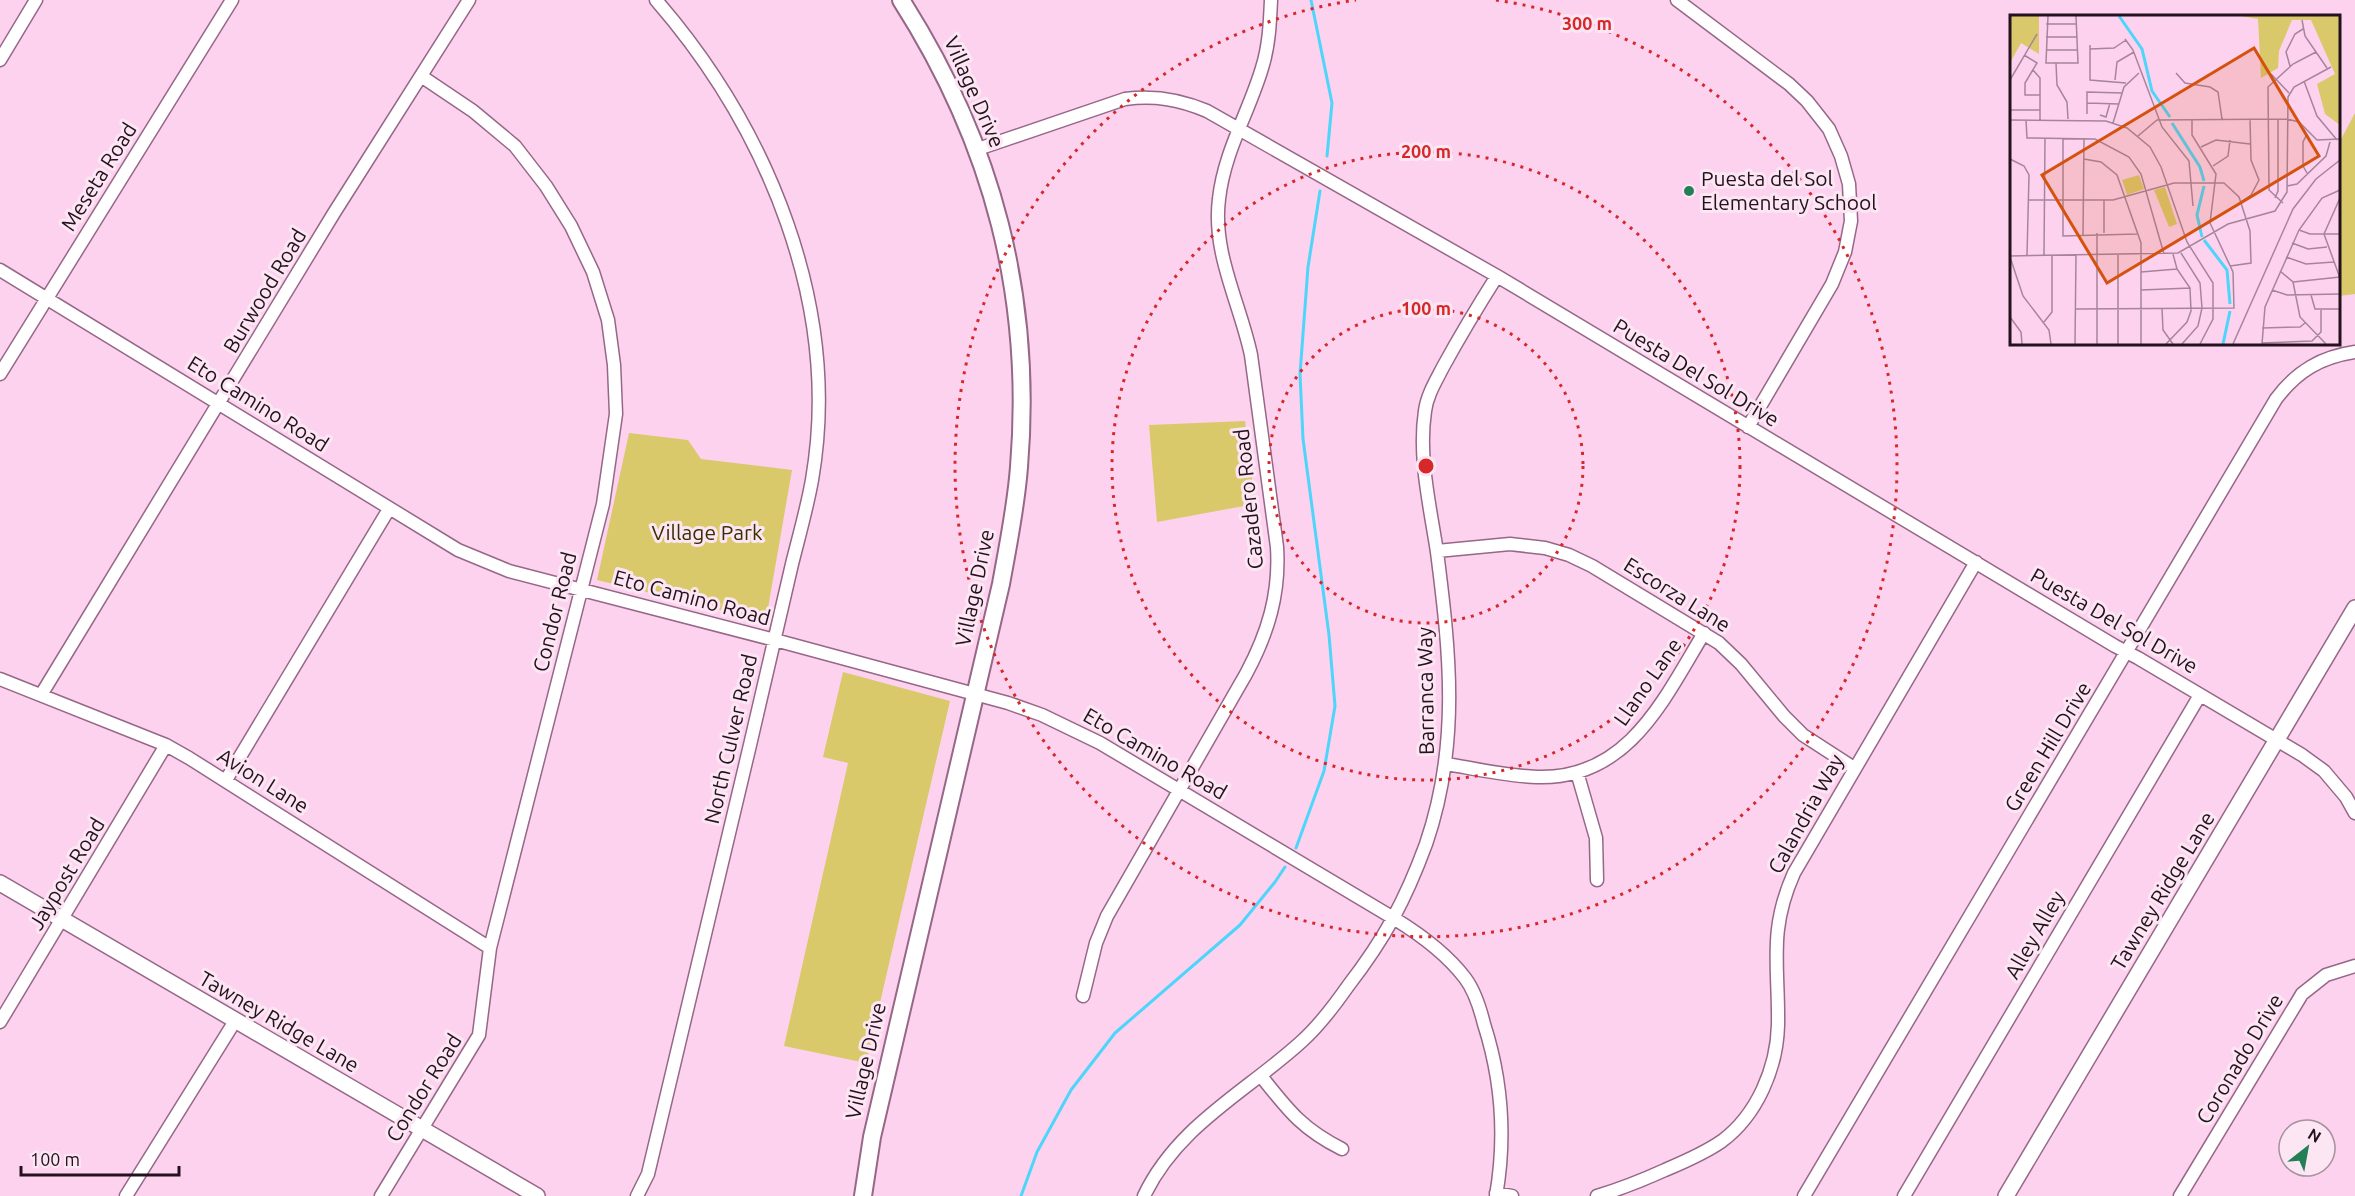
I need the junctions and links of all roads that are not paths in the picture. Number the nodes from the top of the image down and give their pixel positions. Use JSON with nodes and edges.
{"nodes":[{"id":1,"x":36,"y":0,"type":"edge"},
{"id":2,"x":232,"y":0,"type":"edge"},
{"id":3,"x":469,"y":0,"type":"edge"},
{"id":4,"x":656,"y":0,"type":"edge"},
{"id":5,"x":901,"y":0,"type":"edge"},
{"id":6,"x":1271,"y":0,"type":"edge"},
{"id":7,"x":1677,"y":0,"type":"edge"},
{"id":8,"x":0,"y":60,"type":"edge"},
{"id":9,"x":422,"y":76,"type":"junction"},
{"id":10,"x":1238,"y":129,"type":"junction"},
{"id":11,"x":978,"y":149,"type":"junction"},
{"id":12,"x":0,"y":270,"type":"edge"},
{"id":13,"x":1497,"y":276,"type":"junction"},
{"id":14,"x":47,"y":298,"type":"junction"},
{"id":15,"x":2355,"y":352,"type":"edge"},
{"id":16,"x":0,"y":374,"type":"edge"},
{"id":17,"x":220,"y":403,"type":"junction"},
{"id":18,"x":1748,"y":427,"type":"junction"},
{"id":19,"x":389,"y":509,"type":"junction"},
{"id":20,"x":1437,"y":551,"type":"junction"},
{"id":21,"x":1976,"y":562,"type":"junction"},
{"id":22,"x":582,"y":589,"type":"junction"},
{"id":23,"x":2355,"y":608,"type":"edge"},
{"id":24,"x":1704,"y":633,"type":"junction"},
{"id":25,"x":775,"y":640,"type":"junction"},
{"id":26,"x":2127,"y":653,"type":"junction"},
{"id":27,"x":0,"y":679,"type":"edge"},
{"id":28,"x":975,"y":694,"type":"junction"},
{"id":29,"x":41,"y":695,"type":"junction"},
{"id":30,"x":2200,"y":695,"type":"junction"},
{"id":31,"x":2277,"y":740,"type":"junction"},
{"id":32,"x":166,"y":745,"type":"junction"},
{"id":33,"x":1446,"y":764,"type":"junction"},
{"id":34,"x":1854,"y":768,"type":"junction"},
{"id":35,"x":1577,"y":772,"type":"junction"},
{"id":36,"x":226,"y":780,"type":"junction"},
{"id":37,"x":1180,"y":791,"type":"junction"},
{"id":38,"x":2355,"y":813,"type":"edge"},
{"id":39,"x":1597,"y":880,"type":"dead end"},
{"id":40,"x":0,"y":883,"type":"edge"},
{"id":41,"x":1395,"y":918,"type":"junction"},
{"id":42,"x":62,"y":920,"type":"junction"},
{"id":43,"x":490,"y":948,"type":"junction"},
{"id":44,"x":2355,"y":966,"type":"edge"},
{"id":45,"x":1083,"y":996,"type":"dead end"},
{"id":46,"x":235,"y":1021,"type":"junction"},
{"id":47,"x":0,"y":1022,"type":"edge"},
{"id":48,"x":1261,"y":1076,"type":"junction"},
{"id":49,"x":422,"y":1128,"type":"junction"},
{"id":50,"x":1342,"y":1149,"type":"dead end"},
{"id":51,"x":1496,"y":1195,"type":"edge"},
{"id":52,"x":126,"y":1196,"type":"edge"},
{"id":53,"x":381,"y":1196,"type":"edge"},
{"id":54,"x":537,"y":1196,"type":"edge"},
{"id":55,"x":637,"y":1196,"type":"edge"},
{"id":56,"x":863,"y":1196,"type":"edge"},
{"id":57,"x":1144,"y":1196,"type":"edge"},
{"id":58,"x":1512,"y":1196,"type":"edge"},
{"id":59,"x":1597,"y":1196,"type":"edge"},
{"id":60,"x":1804,"y":1196,"type":"edge"},
{"id":61,"x":1904,"y":1196,"type":"edge"},
{"id":62,"x":2006,"y":1196,"type":"edge"},
{"id":63,"x":2180,"y":1196,"type":"edge"}],
"edges":[{"from":1,"to":8,"type":"street"},
{"from":2,"to":14,"type":"street","name":"Meseta Road"},
{"from":3,"to":9,"type":"street","name":"Burwood Road"},
{"from":4,"to":25,"type":"street","name":"North Culver Road"},
{"from":5,"to":11,"type":"main road","name":"Village Drive"},
{"from":6,"to":10,"type":"street","name":"Cazadero Road"},
{"from":7,"to":18,"type":"street"},
{"from":9,"to":17,"type":"street","name":"Burwood Road"},
{"from":9,"to":22,"type":"street","name":"Condor Road"},
{"from":10,"to":11,"type":"street","name":"Puesta Del Sol Drive"},
{"from":10,"to":13,"type":"street","name":"Puesta Del Sol Drive"},
{"from":10,"to":37,"type":"street","name":"Cazadero Road"},
{"from":11,"to":28,"type":"main road","name":"Village Drive"},
{"from":12,"to":14,"type":"street","name":"Eto Camino Road"},
{"from":13,"to":18,"type":"street","name":"Puesta Del Sol Drive"},
{"from":13,"to":20,"type":"street","name":"Barranca Way"},
{"from":14,"to":16,"type":"street","name":"Meseta Road"},
{"from":14,"to":17,"type":"street","name":"Eto Camino Road"},
{"from":15,"to":26,"type":"street","name":"Green Hill Drive"},
{"from":17,"to":19,"type":"street","name":"Eto Camino Road"},
{"from":17,"to":29,"type":"street","name":"Burwood Road"},
{"from":18,"to":21,"type":"street","name":"Puesta Del Sol Drive"},
{"from":19,"to":22,"type":"street","name":"Eto Camino Road"},
{"from":19,"to":36,"type":"street"},
{"from":20,"to":24,"type":"street","name":"Escorza Lane"},
{"from":20,"to":33,"type":"street","name":"Barranca Way"},
{"from":21,"to":26,"type":"street","name":"Puesta Del Sol Drive"},
{"from":21,"to":34,"type":"street","name":"Calandria Way"},
{"from":22,"to":25,"type":"street","name":"Eto Camino Road"},
{"from":22,"to":43,"type":"street","name":"Condor Road"},
{"from":23,"to":31,"type":"street","name":"Tawney Ridge Lane"},
{"from":24,"to":34,"type":"street","name":"Escorza Lane"},
{"from":24,"to":35,"type":"street","name":"Llano Lane"},
{"from":25,"to":28,"type":"street","name":"Eto Camino Road"},
{"from":25,"to":55,"type":"street","name":"North Culver Road"},
{"from":26,"to":30,"type":"street","name":"Puesta Del Sol Drive"},
{"from":26,"to":60,"type":"street","name":"Green Hill Drive"},
{"from":27,"to":29,"type":"street","name":"Avion Lane"},
{"from":28,"to":37,"type":"street","name":"Eto Camino Road"},
{"from":28,"to":56,"type":"main road","name":"Village Drive"},
{"from":29,"to":32,"type":"street","name":"Avion Lane"},
{"from":30,"to":31,"type":"street","name":"Puesta Del Sol Drive"},
{"from":30,"to":61,"type":"street","name":"Alley Alley"},
{"from":31,"to":38,"type":"street","name":"Puesta Del Sol Drive"},
{"from":31,"to":62,"type":"street","name":"Tawney Ridge Lane"},
{"from":32,"to":36,"type":"street","name":"Avion Lane"},
{"from":32,"to":42,"type":"street","name":"Jaypost Road"},
{"from":33,"to":35,"type":"street","name":"Llano Lane"},
{"from":33,"to":41,"type":"street","name":"Barranca Way"},
{"from":34,"to":59,"type":"street","name":"Calandria Way"},
{"from":35,"to":39,"type":"street"},
{"from":36,"to":43,"type":"street","name":"Avion Lane"},
{"from":37,"to":41,"type":"street","name":"Eto Camino Road"},
{"from":37,"to":45,"type":"street","name":"Cazadero Road"},
{"from":40,"to":42,"type":"street","name":"Tawney Ridge Lane"},
{"from":41,"to":48,"type":"street","name":"Barranca Way"},
{"from":41,"to":51,"type":"street","name":"Eto Camino Road"},
{"from":42,"to":46,"type":"street","name":"Tawney Ridge Lane"},
{"from":42,"to":47,"type":"street","name":"Jaypost Road"},
{"from":43,"to":49,"type":"street","name":"Condor Road"},
{"from":44,"to":63,"type":"street","name":"Coronado Drive"},
{"from":46,"to":49,"type":"street","name":"Tawney Ridge Lane"},
{"from":46,"to":52,"type":"street"},
{"from":48,"to":50,"type":"street"},
{"from":48,"to":57,"type":"street","name":"Barranca Way"},
{"from":49,"to":53,"type":"street","name":"Condor Road"},
{"from":49,"to":54,"type":"street","name":"Tawney Ridge Lane"},
{"from":51,"to":58,"type":"street"}]}
